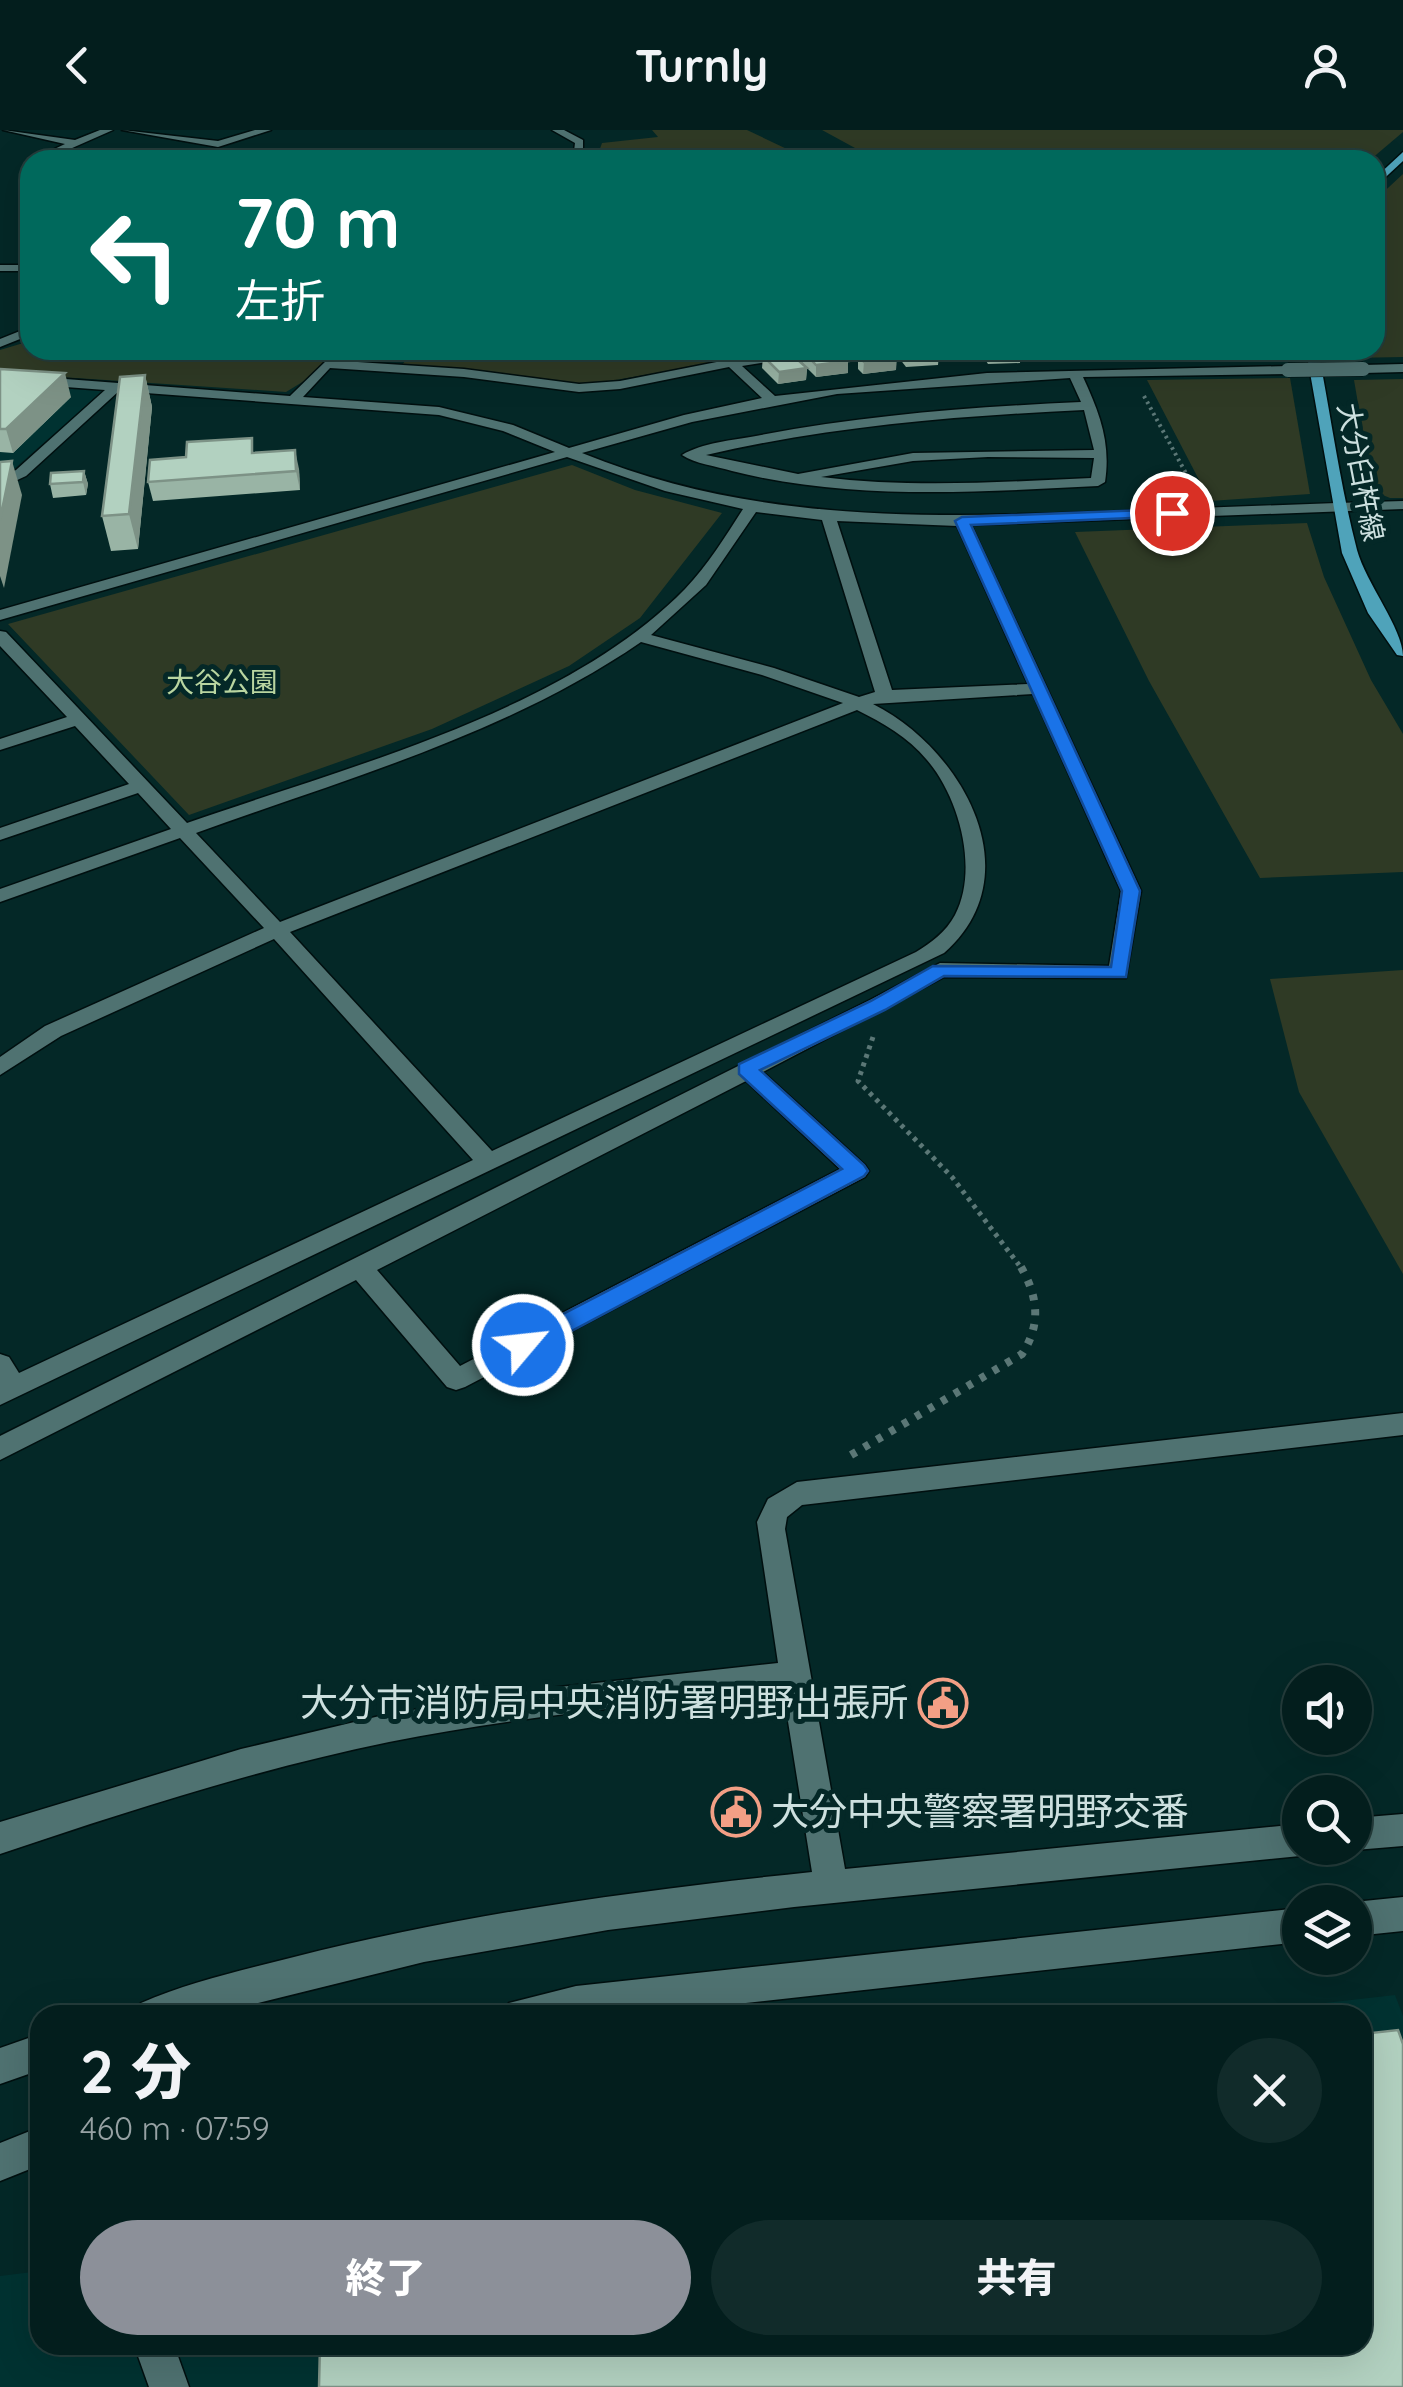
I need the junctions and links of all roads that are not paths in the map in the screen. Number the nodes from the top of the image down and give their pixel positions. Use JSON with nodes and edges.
{"nodes":[{"id":1,"x":8,"y":130,"type":"edge"},
{"id":2,"x":108,"y":130,"type":"edge"},
{"id":3,"x":127,"y":130,"type":"edge"},
{"id":4,"x":266,"y":130,"type":"edge"},
{"id":5,"x":556,"y":130,"type":"edge"},
{"id":6,"x":74,"y":143,"type":"junction"},
{"id":7,"x":58,"y":150,"type":"edge"},
{"id":8,"x":580,"y":150,"type":"edge"},
{"id":9,"x":1403,"y":155,"type":"edge"},
{"id":10,"x":1385,"y":174,"type":"edge"},
{"id":11,"x":756,"y":360,"type":"edge"},
{"id":12,"x":1314,"y":360,"type":"edge"},
{"id":13,"x":732,"y":363,"type":"junction"},
{"id":14,"x":1403,"y":368,"type":"edge"},
{"id":15,"x":1075,"y":374,"type":"junction"},
{"id":16,"x":0,"y":378,"type":"edge"},
{"id":17,"x":118,"y":386,"type":"junction"},
{"id":18,"x":295,"y":398,"type":"junction"},
{"id":19,"x":772,"y":400,"type":"junction"},
{"id":20,"x":1090,"y":406,"type":"junction"},
{"id":21,"x":568,"y":453,"type":"junction"},
{"id":22,"x":1103,"y":454,"type":"junction"},
{"id":23,"x":795,"y":480,"type":"junction"},
{"id":24,"x":0,"y":484,"type":"edge"},
{"id":25,"x":1403,"y":505,"type":"edge"},
{"id":26,"x":1342,"y":506,"type":"junction"},
{"id":27,"x":752,"y":507,"type":"junction"},
{"id":28,"x":828,"y":516,"type":"junction"},
{"id":29,"x":962,"y":521,"type":"junction"},
{"id":30,"x":0,"y":615,"type":"edge"},
{"id":31,"x":0,"y":636,"type":"edge"},
{"id":32,"x":639,"y":637,"type":"junction"},
{"id":33,"x":1403,"y":650,"type":"edge"},
{"id":34,"x":10,"y":662,"type":"edge"},
{"id":35,"x":1037,"y":689,"type":"junction"},
{"id":36,"x":885,"y":695,"type":"junction"},
{"id":37,"x":861,"y":702,"type":"junction"},
{"id":38,"x":77,"y":720,"type":"junction"},
{"id":39,"x":0,"y":745,"type":"edge"},
{"id":40,"x":139,"y":787,"type":"junction"},
{"id":41,"x":181,"y":832,"type":"junction"},
{"id":42,"x":0,"y":834,"type":"edge"},
{"id":43,"x":0,"y":896,"type":"edge"},
{"id":44,"x":277,"y":930,"type":"junction"},
{"id":45,"x":932,"y":964,"type":"junction"},
{"id":46,"x":0,"y":1068,"type":"edge"},
{"id":47,"x":746,"y":1069,"type":"junction"},
{"id":48,"x":488,"y":1162,"type":"junction"},
{"id":49,"x":360,"y":1266,"type":"junction"},
{"id":50,"x":4,"y":1381,"type":"edge"},
{"id":51,"x":1403,"y":1424,"type":"edge"},
{"id":52,"x":0,"y":1449,"type":"edge"},
{"id":53,"x":796,"y":1675,"type":"junction"},
{"id":54,"x":1403,"y":1830,"type":"edge"},
{"id":55,"x":1372,"y":1833,"type":"edge"},
{"id":56,"x":0,"y":1838,"type":"edge"},
{"id":57,"x":1282,"y":1842,"type":"edge"},
{"id":58,"x":832,"y":1886,"type":"junction"},
{"id":59,"x":1403,"y":1914,"type":"edge"},
{"id":60,"x":1372,"y":1917,"type":"edge"},
{"id":61,"x":1282,"y":1927,"type":"edge"},
{"id":62,"x":188,"y":2005,"type":"edge"},
{"id":63,"x":571,"y":2005,"type":"edge"},
{"id":64,"x":30,"y":2056,"type":"edge"},
{"id":65,"x":0,"y":2066,"type":"edge"},
{"id":66,"x":30,"y":2150,"type":"edge"},
{"id":67,"x":0,"y":2162,"type":"edge"},
{"id":68,"x":157,"y":2355,"type":"edge"},
{"id":69,"x":168,"y":2387,"type":"edge"}],
"edges":[{"from":1,"to":6,"type":"street"},
{"from":2,"to":6,"type":"street"},
{"from":3,"to":4,"type":"street"},
{"from":5,"to":8,"type":"street"},
{"from":6,"to":7,"type":"street"},
{"from":9,"to":10,"type":"main road"},
{"from":11,"to":13,"type":"street"},
{"from":12,"to":26,"type":"main road","name":"大分臼杵線"},
{"from":13,"to":18,"type":"street"},
{"from":13,"to":19,"type":"street"},
{"from":14,"to":15,"type":"street","bridge":true},
{"from":15,"to":19,"type":"street"},
{"from":15,"to":20,"type":"street"},
{"from":16,"to":17,"type":"street"},
{"from":17,"to":18,"type":"street"},
{"from":17,"to":24,"type":"street"},
{"from":18,"to":21,"type":"street"},
{"from":19,"to":21,"type":"street"},
{"from":20,"to":22,"type":"street"},
{"from":20,"to":23,"type":"street"},
{"from":21,"to":27,"type":"street"},
{"from":21,"to":30,"type":"street"},
{"from":22,"to":23,"type":"street"},
{"from":22,"to":23,"type":"street"},
{"from":25,"to":26,"type":"street"},
{"from":26,"to":29,"type":"street"},
{"from":26,"to":33,"type":"main road","name":"大分臼杵線"},
{"from":27,"to":28,"type":"street"},
{"from":27,"to":32,"type":"street"},
{"from":28,"to":29,"type":"street"},
{"from":28,"to":36,"type":"street"},
{"from":29,"to":35,"type":"street"},
{"from":31,"to":34,"type":"street"},
{"from":32,"to":37,"type":"street"},
{"from":32,"to":41,"type":"street"},
{"from":34,"to":38,"type":"street"},
{"from":35,"to":36,"type":"street"},
{"from":35,"to":45,"type":"street"},
{"from":36,"to":37,"type":"street"},
{"from":37,"to":44,"type":"street"},
{"from":37,"to":45,"type":"street"},
{"from":38,"to":39,"type":"street"},
{"from":38,"to":40,"type":"street"},
{"from":40,"to":41,"type":"street"},
{"from":40,"to":42,"type":"street"},
{"from":41,"to":43,"type":"street"},
{"from":41,"to":44,"type":"street"},
{"from":44,"to":46,"type":"street"},
{"from":44,"to":48,"type":"street"},
{"from":45,"to":47,"type":"street"},
{"from":45,"to":48,"type":"street"},
{"from":47,"to":49,"type":"street"},
{"from":47,"to":49,"type":"street"},
{"from":48,"to":50,"type":"street"},
{"from":49,"to":52,"type":"street"},
{"from":51,"to":53,"type":"street"},
{"from":53,"to":56,"type":"street"},
{"from":53,"to":58,"type":"street"},
{"from":54,"to":55,"type":"street"},
{"from":57,"to":58,"type":"street"},
{"from":58,"to":62,"type":"street"},
{"from":59,"to":60,"type":"street"},
{"from":61,"to":63,"type":"street"},
{"from":64,"to":65,"type":"street"},
{"from":66,"to":67,"type":"street"},
{"from":68,"to":69,"type":"street"}]}
